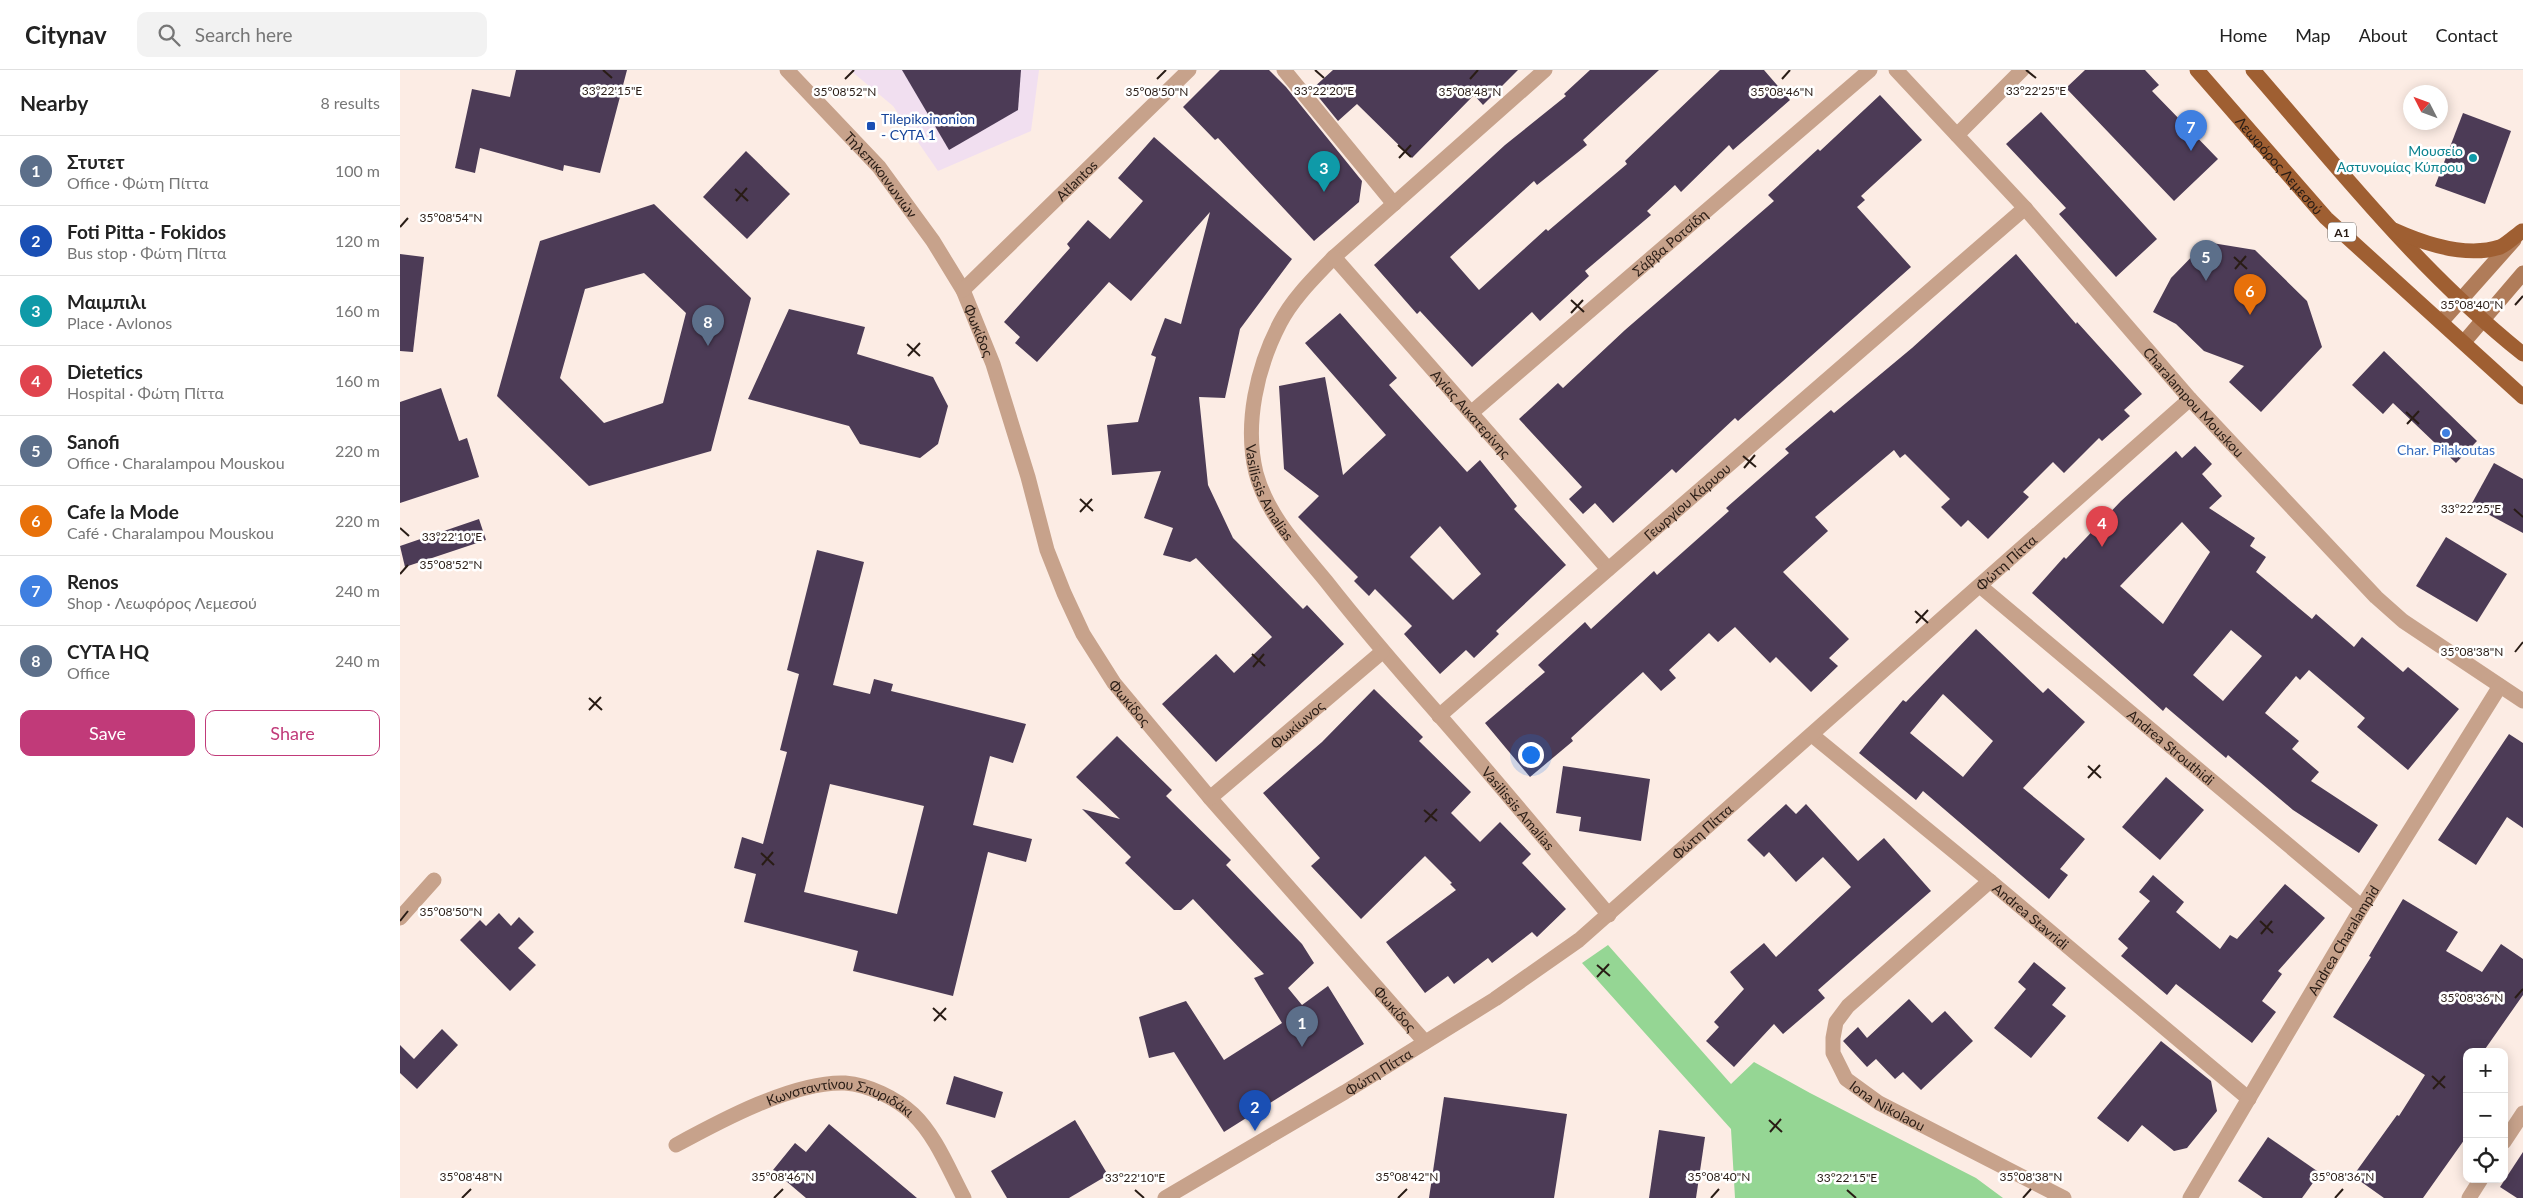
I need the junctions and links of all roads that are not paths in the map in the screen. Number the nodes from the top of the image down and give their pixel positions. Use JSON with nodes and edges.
{"nodes":[{"id":1,"x":787,"y":70,"type":"edge"},
{"id":2,"x":1189,"y":70,"type":"edge"},
{"id":3,"x":1284,"y":70,"type":"edge"},
{"id":4,"x":1545,"y":70,"type":"edge"},
{"id":5,"x":1870,"y":70,"type":"edge"},
{"id":6,"x":1896,"y":70,"type":"edge"},
{"id":7,"x":2022,"y":70,"type":"edge"},
{"id":8,"x":2196,"y":70,"type":"edge"},
{"id":9,"x":2253,"y":70,"type":"edge"},
{"id":10,"x":1958,"y":135,"type":"junction"},
{"id":11,"x":1394,"y":204,"type":"junction"},
{"id":12,"x":2025,"y":208,"type":"junction"},
{"id":13,"x":2390,"y":229,"type":"junction"},
{"id":14,"x":2522,"y":230,"type":"edge"},
{"id":15,"x":1334,"y":257,"type":"junction"},
{"id":16,"x":2523,"y":273,"type":"edge"},
{"id":17,"x":963,"y":290,"type":"junction"},
{"id":18,"x":2460,"y":301,"type":"junction"},
{"id":19,"x":2442,"y":321,"type":"junction"},
{"id":20,"x":2482,"y":322,"type":"junction"},
{"id":21,"x":2464,"y":342,"type":"junction"},
{"id":22,"x":2523,"y":354,"type":"edge"},
{"id":23,"x":2523,"y":397,"type":"edge"},
{"id":24,"x":2190,"y":399,"type":"junction"},
{"id":25,"x":1471,"y":413,"type":"junction"},
{"id":26,"x":1608,"y":569,"type":"junction"},
{"id":27,"x":1980,"y":586,"type":"junction"},
{"id":28,"x":1382,"y":652,"type":"junction"},
{"id":29,"x":2500,"y":686,"type":"junction"},
{"id":30,"x":2523,"y":701,"type":"edge"},
{"id":31,"x":1440,"y":716,"type":"junction"},
{"id":32,"x":1812,"y":735,"type":"junction"},
{"id":33,"x":1210,"y":798,"type":"junction"},
{"id":34,"x":434,"y":880,"type":"dead end"},
{"id":35,"x":1990,"y":881,"type":"junction"},
{"id":36,"x":2362,"y":907,"type":"junction"},
{"id":37,"x":1609,"y":915,"type":"junction"},
{"id":38,"x":400,"y":918,"type":"edge"},
{"id":39,"x":1425,"y":1042,"type":"junction"},
{"id":40,"x":2249,"y":1099,"type":"junction"},
{"id":41,"x":2523,"y":1113,"type":"edge"},
{"id":42,"x":2507,"y":1138,"type":"edge"},
{"id":43,"x":676,"y":1145,"type":"dead end"},
{"id":44,"x":2478,"y":1183,"type":"edge"},
{"id":45,"x":964,"y":1198,"type":"edge"},
{"id":46,"x":1165,"y":1198,"type":"edge"},
{"id":47,"x":2064,"y":1198,"type":"edge"},
{"id":48,"x":2190,"y":1198,"type":"edge"},
{"id":49,"x":2469,"y":1198,"type":"edge"}],
"edges":[{"from":1,"to":17,"type":"street","name":"Τηλεπικοινωνιών"},
{"from":2,"to":17,"type":"street","name":"Atlantos"},
{"from":3,"to":11,"type":"street"},
{"from":4,"to":11,"type":"street","name":"Vasilissis Amalias"},
{"from":5,"to":25,"type":"street","name":"Σάββα Ροτσίδη"},
{"from":6,"to":10,"type":"street","name":"Charalampou Mouskou"},
{"from":7,"to":10,"type":"street"},
{"from":8,"to":19,"type":"main road","name":"Λεωφόρος Λεμεσού","number":"A1"},
{"from":9,"to":13,"type":"main road"},
{"from":10,"to":12,"type":"street","name":"Charalampou Mouskou"},
{"from":11,"to":15,"type":"street","name":"Vasilissis Amalias"},
{"from":12,"to":24,"type":"street","name":"Charalampou Mouskou"},
{"from":12,"to":26,"type":"street","name":"Γεωργίου Κάρυου"},
{"from":13,"to":14,"type":"main road"},
{"from":13,"to":18,"type":"main road"},
{"from":14,"to":18,"type":"main road"},
{"from":15,"to":25,"type":"street","name":"Αγίας Αικατερίνης"},
{"from":15,"to":28,"type":"street","name":"Vasilissis Amalias"},
{"from":16,"to":20,"type":"main road"},
{"from":17,"to":33,"type":"street","name":"Φωκίδος"},
{"from":18,"to":19,"type":"main road"},
{"from":18,"to":20,"type":"main road"},
{"from":19,"to":21,"type":"main road","name":"Λεωφόρος Λεμεσού","number":"A1"},
{"from":20,"to":21,"type":"main road"},
{"from":20,"to":22,"type":"main road"},
{"from":21,"to":23,"type":"main road","name":"Λεωφόρος Λεμεσού","number":"A1"},
{"from":24,"to":27,"type":"street","name":"Φώτη Πίττα"},
{"from":24,"to":29,"type":"street","name":"Charalampou Mouskou"},
{"from":25,"to":26,"type":"street","name":"Αγίας Αικατερίνης"},
{"from":26,"to":31,"type":"street","name":"Γεωργίου Κάρυου"},
{"from":27,"to":32,"type":"street","name":"Φώτη Πίττα"},
{"from":27,"to":36,"type":"street","name":"Andrea Strouthidi"},
{"from":28,"to":31,"type":"street","name":"Vasilissis Amalias"},
{"from":28,"to":33,"type":"street","name":"Φωκίωνος"},
{"from":29,"to":30,"type":"street","name":"Charalampou Mouskou"},
{"from":29,"to":36,"type":"street","name":"Andrea Charalampid"},
{"from":31,"to":37,"type":"street","name":"Vasilissis Amalias"},
{"from":32,"to":35,"type":"street","name":"Andrea Stavridi"},
{"from":32,"to":37,"type":"street","name":"Φώτη Πίττα"},
{"from":33,"to":39,"type":"street","name":"Φωκίδος"},
{"from":34,"to":38,"type":"street"},
{"from":35,"to":40,"type":"street","name":"Andrea Stavridi"},
{"from":35,"to":47,"type":"street","name":"Iona Nikolaou"},
{"from":36,"to":40,"type":"street","name":"Andrea Charalampid"},
{"from":37,"to":39,"type":"street","name":"Φώτη Πίττα"},
{"from":39,"to":46,"type":"street","name":"Φώτη Πίττα"},
{"from":40,"to":48,"type":"street","name":"Andrea Charalampid"},
{"from":41,"to":42,"type":"street"},
{"from":43,"to":45,"type":"street","name":"Κωνσταντίνου Σπυριδάκι"},
{"from":44,"to":49,"type":"street"}]}
